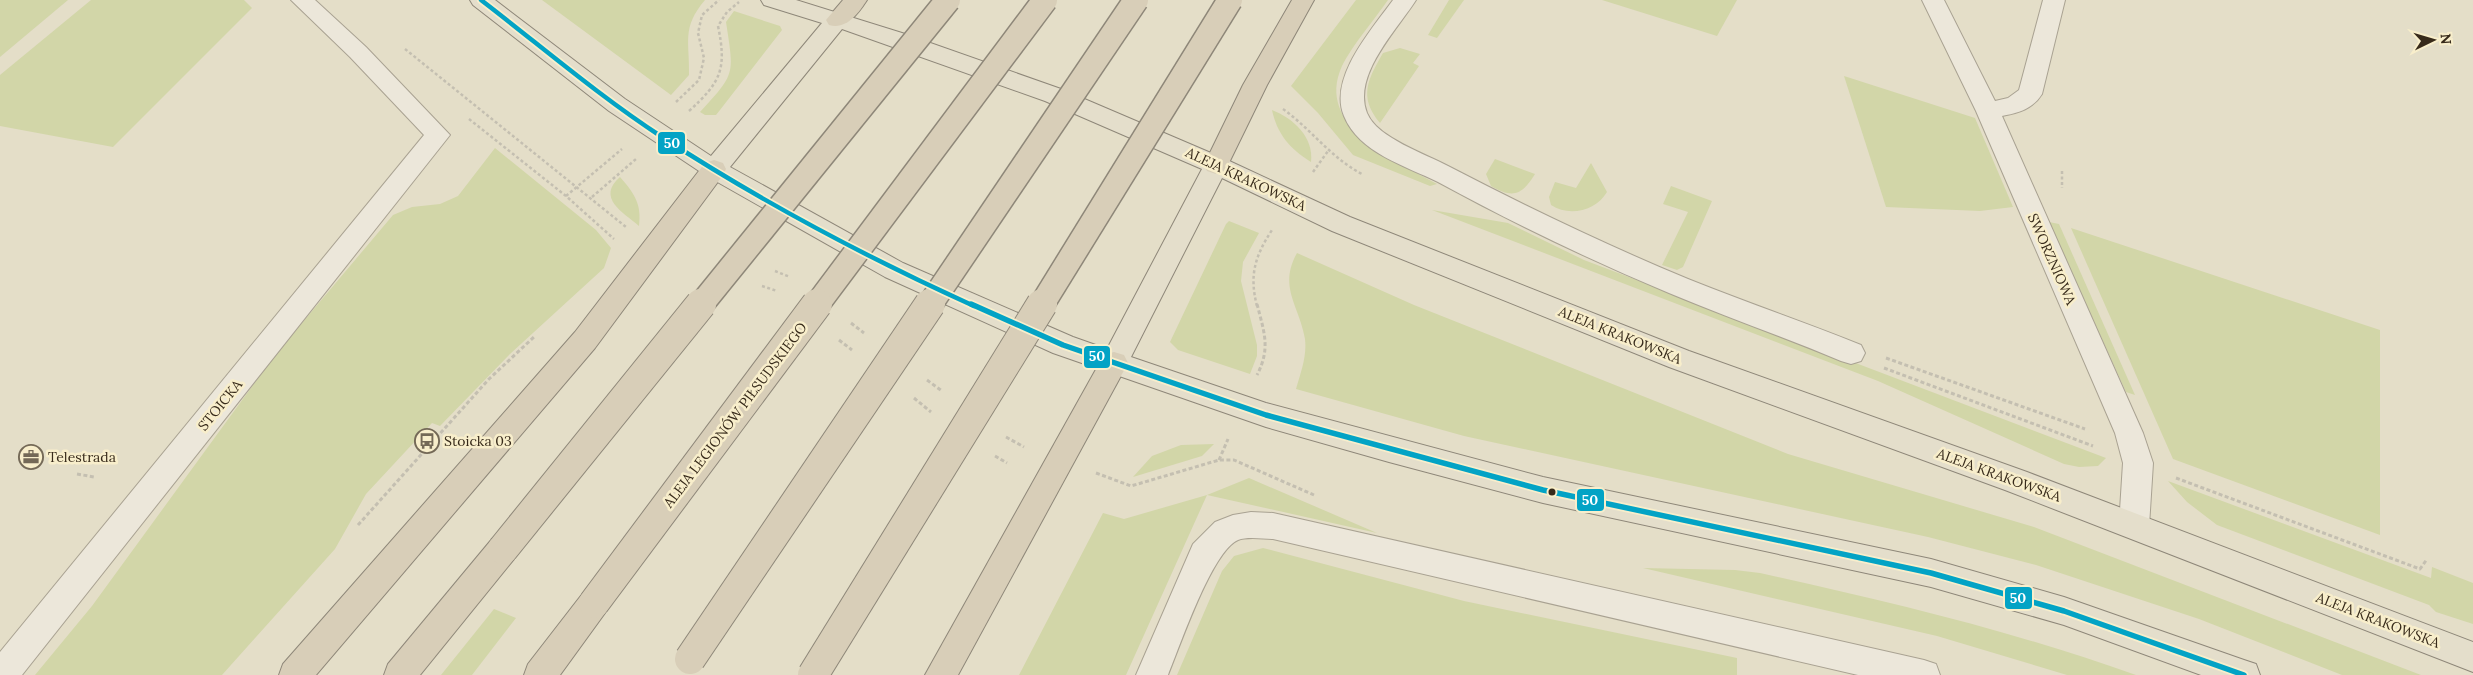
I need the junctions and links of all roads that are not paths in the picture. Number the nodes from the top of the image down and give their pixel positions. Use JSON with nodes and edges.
{"nodes":[{"id":1,"x":302,"y":0,"type":"edge"},
{"id":2,"x":481,"y":0,"type":"edge"},
{"id":3,"x":772,"y":0,"type":"edge"},
{"id":4,"x":856,"y":0,"type":"edge"},
{"id":5,"x":948,"y":0,"type":"edge"},
{"id":6,"x":1044,"y":0,"type":"edge"},
{"id":7,"x":1136,"y":0,"type":"edge"},
{"id":8,"x":1230,"y":0,"type":"edge"},
{"id":9,"x":1302,"y":0,"type":"edge"},
{"id":10,"x":1405,"y":0,"type":"edge"},
{"id":11,"x":1933,"y":0,"type":"edge"},
{"id":12,"x":2054,"y":0,"type":"edge"},
{"id":13,"x":837,"y":20,"type":"junction"},
{"id":14,"x":1988,"y":111,"type":"junction"},
{"id":15,"x":1216,"y":165,"type":"junction"},
{"id":16,"x":714,"y":169,"type":"junction"},
{"id":17,"x":1852,"y":352,"type":"road end"},
{"id":18,"x":1114,"y":364,"type":"junction"},
{"id":19,"x":2134,"y":526,"type":"junction"},
{"id":20,"x":2473,"y":657,"type":"edge"},
{"id":21,"x":684,"y":667,"type":"edge"},
{"id":22,"x":2,"y":675,"type":"edge"},
{"id":23,"x":295,"y":675,"type":"edge"},
{"id":24,"x":400,"y":675,"type":"edge"},
{"id":25,"x":540,"y":675,"type":"edge"},
{"id":26,"x":813,"y":675,"type":"edge"},
{"id":27,"x":941,"y":675,"type":"edge"},
{"id":28,"x":1152,"y":675,"type":"edge"},
{"id":29,"x":1924,"y":675,"type":"edge"},
{"id":30,"x":2244,"y":675,"type":"edge"}],
"edges":[{"from":1,"to":22,"type":"street","name":"STOICKA"},
{"from":2,"to":16,"type":"main road"},
{"from":3,"to":13,"type":"main road","name":"ALEJA KRAKOWSKA"},
{"from":4,"to":13,"type":"highway"},
{"from":5,"to":24,"type":"highway","bridge":true},
{"from":6,"to":25,"type":"highway","name":"ALEJA LEGIONÓW PIŁSUDSKIEGO","bridge":true},
{"from":7,"to":21,"type":"highway","bridge":true},
{"from":8,"to":26,"type":"highway","bridge":true},
{"from":9,"to":15,"type":"highway"},
{"from":10,"to":17,"type":"street"},
{"from":11,"to":14,"type":"street","name":"SWORZNIOWA"},
{"from":12,"to":14,"type":"street"},
{"from":13,"to":15,"type":"main road","name":"ALEJA KRAKOWSKA"},
{"from":13,"to":16,"type":"main road"},
{"from":14,"to":19,"type":"street","name":"SWORZNIOWA"},
{"from":15,"to":18,"type":"main road"},
{"from":15,"to":19,"type":"main road","name":"ALEJA KRAKOWSKA"},
{"from":16,"to":18,"type":"main road"},
{"from":16,"to":23,"type":"highway"},
{"from":18,"to":27,"type":"highway"},
{"from":18,"to":30,"type":"main road"},
{"from":19,"to":20,"type":"main road","name":"ALEJA KRAKOWSKA"},
{"from":28,"to":29,"type":"street"}]}
